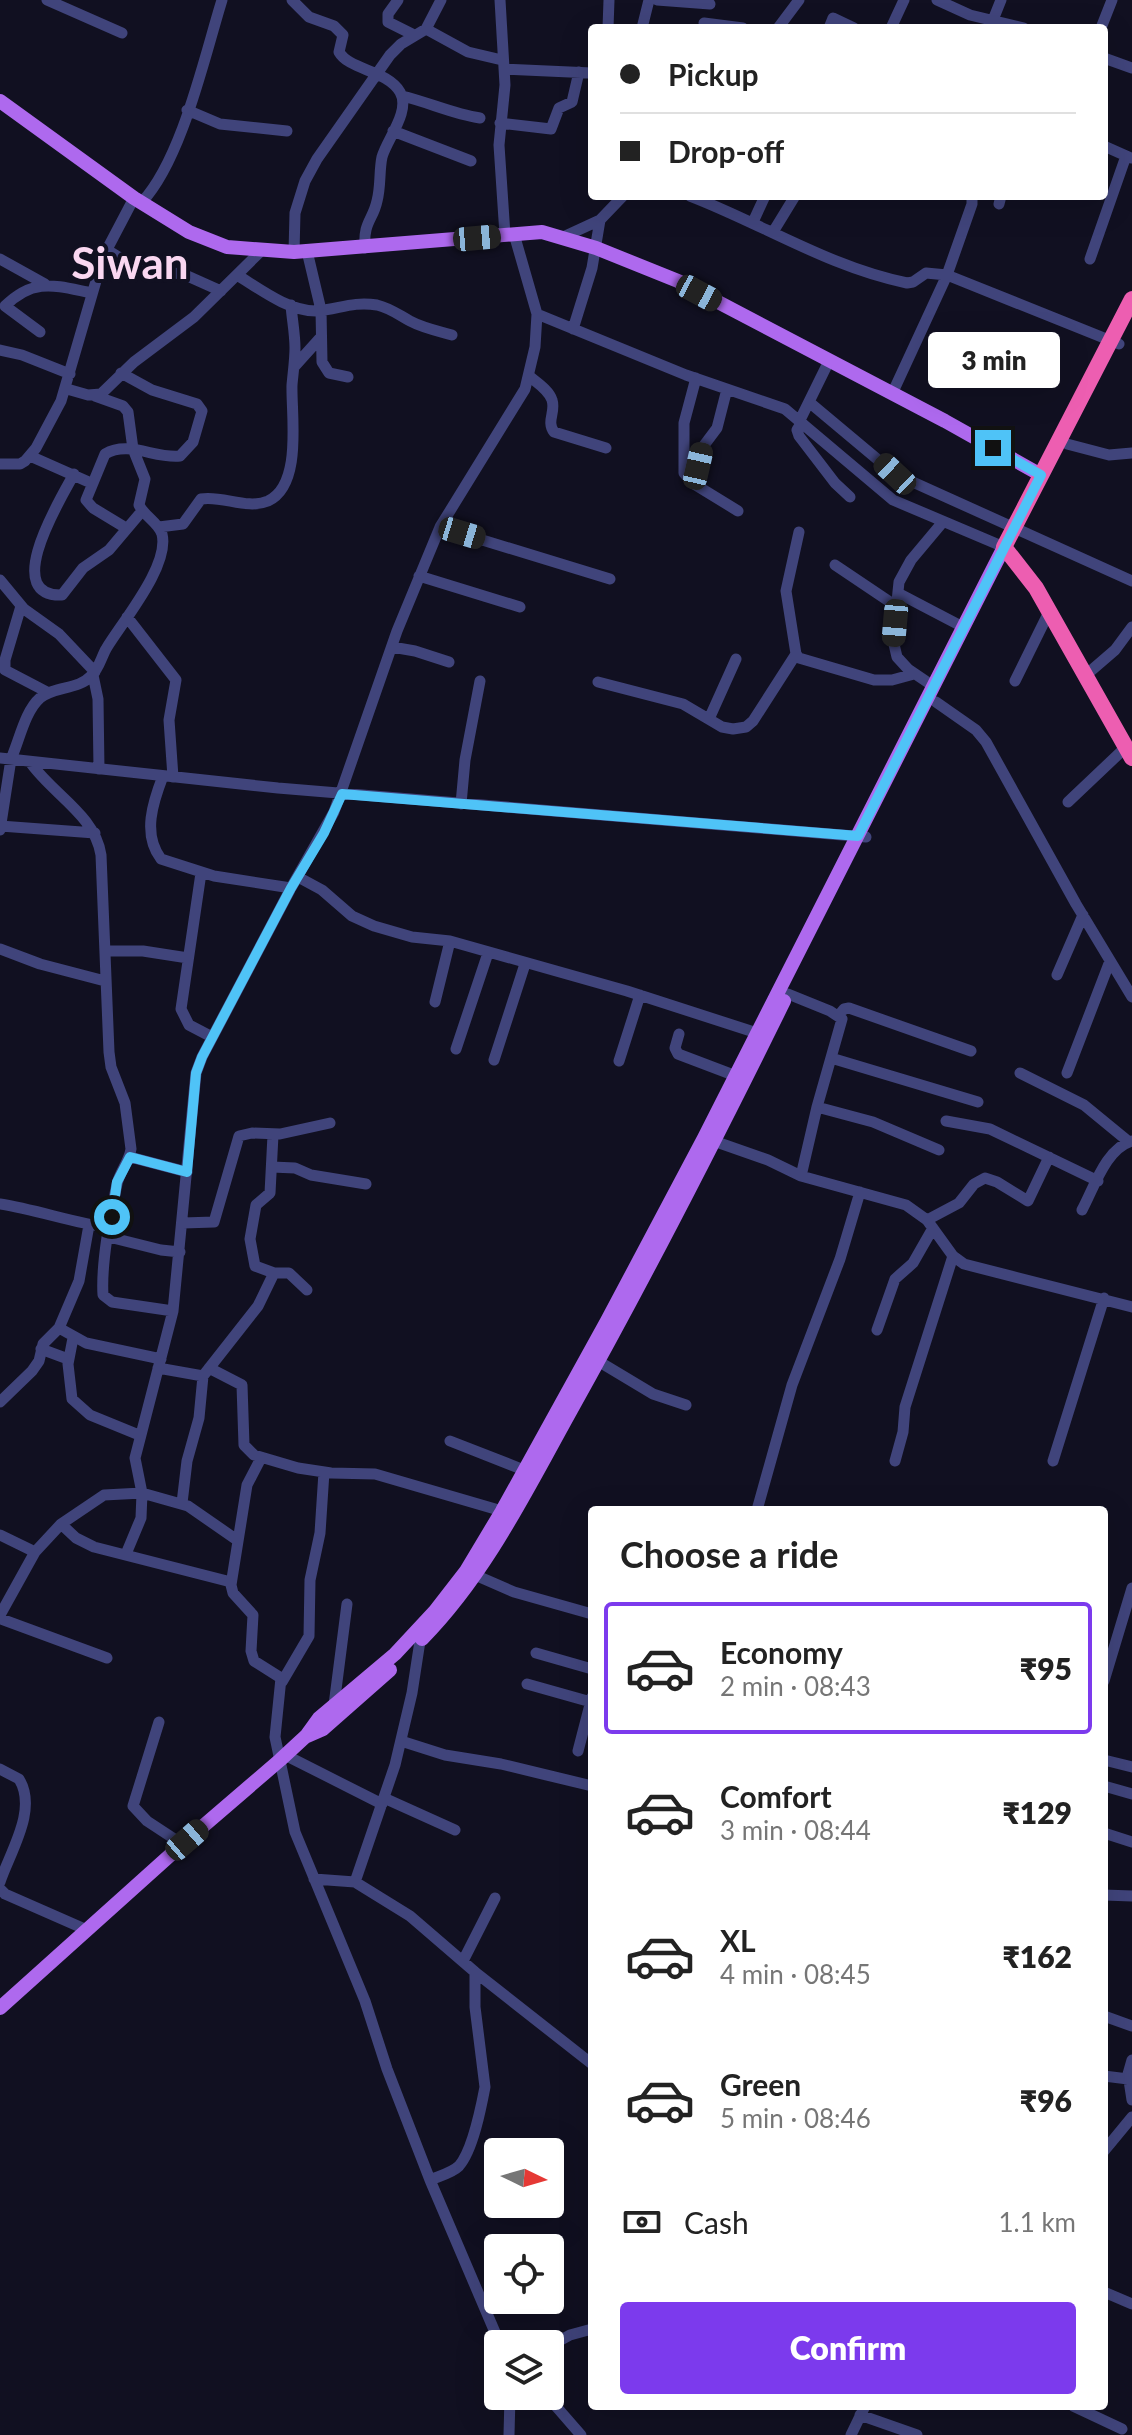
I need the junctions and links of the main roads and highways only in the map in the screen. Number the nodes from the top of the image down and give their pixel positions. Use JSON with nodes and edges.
{"nodes":[{"id":1,"x":0,"y":101,"type":"edge"},
{"id":2,"x":1132,"y":299,"type":"edge"},
{"id":3,"x":1132,"y":318,"type":"edge"},
{"id":4,"x":1115,"y":342,"type":"junction"},
{"id":5,"x":1041,"y":475,"type":"junction"},
{"id":6,"x":1018,"y":528,"type":"junction"},
{"id":7,"x":1007,"y":550,"type":"junction"},
{"id":8,"x":934,"y":694,"type":"junction"},
{"id":9,"x":1129,"y":752,"type":"edge"},
{"id":10,"x":862,"y":836,"type":"junction"},
{"id":11,"x":709,"y":1140,"type":"junction"},
{"id":12,"x":306,"y":1736,"type":"junction"},
{"id":13,"x":0,"y":2008,"type":"edge"}],
"edges":[{"from":1,"to":5,"type":"main road"},
{"from":2,"to":4,"type":"highway"},
{"from":3,"to":4,"type":"highway"},
{"from":4,"to":5,"type":"highway"},
{"from":4,"to":6,"type":"highway"},
{"from":5,"to":6,"type":"highway"},
{"from":6,"to":7,"type":"highway"},
{"from":7,"to":8,"type":"main road"},
{"from":7,"to":8,"type":"main road"},
{"from":7,"to":9,"type":"highway"},
{"from":8,"to":10,"type":"main road"},
{"from":10,"to":11,"type":"main road"},
{"from":10,"to":11,"type":"main road"},
{"from":11,"to":12,"type":"main road"},
{"from":11,"to":12,"type":"main road"},
{"from":12,"to":13,"type":"main road"}]}
